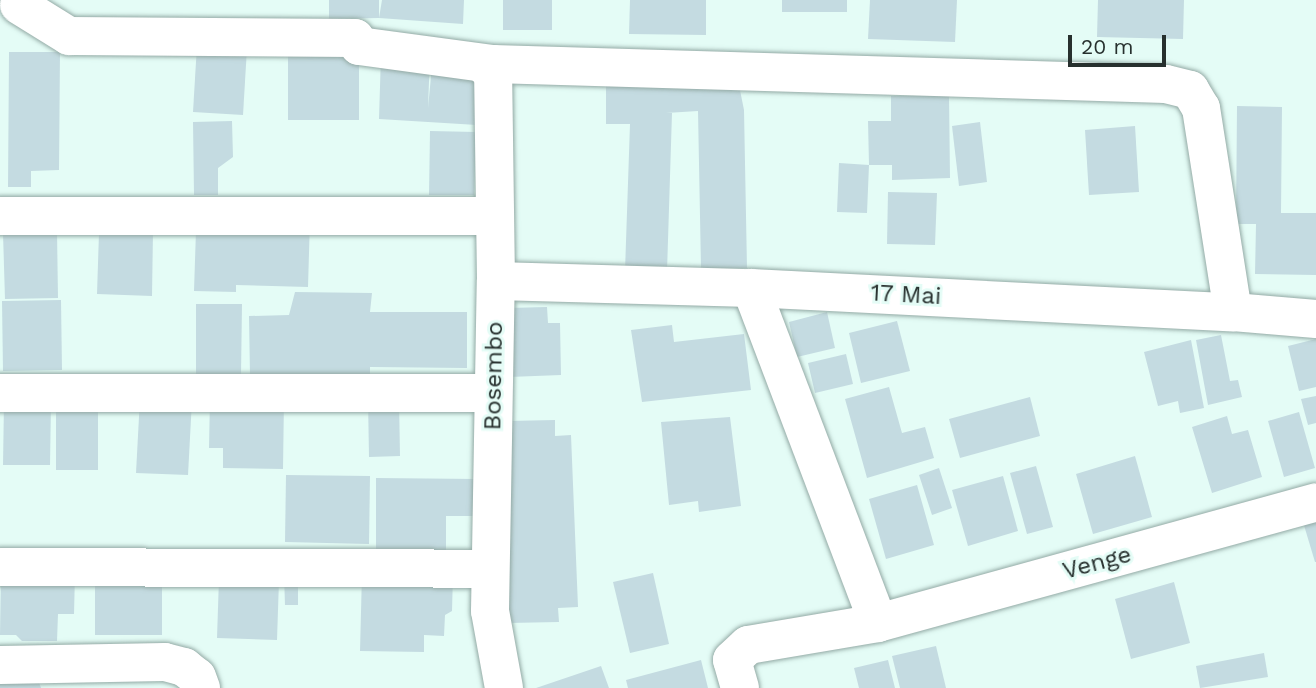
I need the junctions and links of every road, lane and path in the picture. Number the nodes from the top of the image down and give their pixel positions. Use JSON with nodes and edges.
{"nodes":[{"id":1,"x":14,"y":7,"type":"edge"},
{"id":2,"x":490,"y":66,"type":"junction"},
{"id":3,"x":0,"y":216,"type":"edge"},
{"id":4,"x":495,"y":216,"type":"junction"},
{"id":5,"x":496,"y":281,"type":"junction"},
{"id":6,"x":751,"y":288,"type":"junction"},
{"id":7,"x":1233,"y":312,"type":"junction"},
{"id":8,"x":1316,"y":319,"type":"edge"},
{"id":9,"x":0,"y":393,"type":"edge"},
{"id":10,"x":494,"y":393,"type":"junction"},
{"id":11,"x":1316,"y":502,"type":"edge"},
{"id":12,"x":0,"y":567,"type":"edge"},
{"id":13,"x":490,"y":569,"type":"junction"},
{"id":14,"x":878,"y":623,"type":"junction"},
{"id":15,"x":0,"y":665,"type":"edge"},
{"id":16,"x":192,"y":678,"type":"edge"},
{"id":17,"x":504,"y":688,"type":"edge"},
{"id":18,"x":740,"y":688,"type":"edge"}],
"edges":[{"from":1,"to":2,"type":"street"},
{"from":2,"to":4,"type":"street","name":"Bosembo"},
{"from":2,"to":7,"type":"street"},
{"from":3,"to":4,"type":"street"},
{"from":4,"to":5,"type":"street","name":"Bosembo"},
{"from":5,"to":6,"type":"street","name":"17 Mai"},
{"from":5,"to":10,"type":"street","name":"Bosembo"},
{"from":6,"to":7,"type":"street","name":"17 Mai"},
{"from":6,"to":14,"type":"street"},
{"from":7,"to":8,"type":"street","name":"17 Mai"},
{"from":9,"to":10,"type":"street"},
{"from":10,"to":13,"type":"street","name":"Bosembo"},
{"from":11,"to":14,"type":"street","name":"Venge"},
{"from":12,"to":13,"type":"street"},
{"from":13,"to":17,"type":"street","name":"Bosembo"},
{"from":14,"to":18,"type":"street","name":"Venge"},
{"from":15,"to":16,"type":"street"}]}
